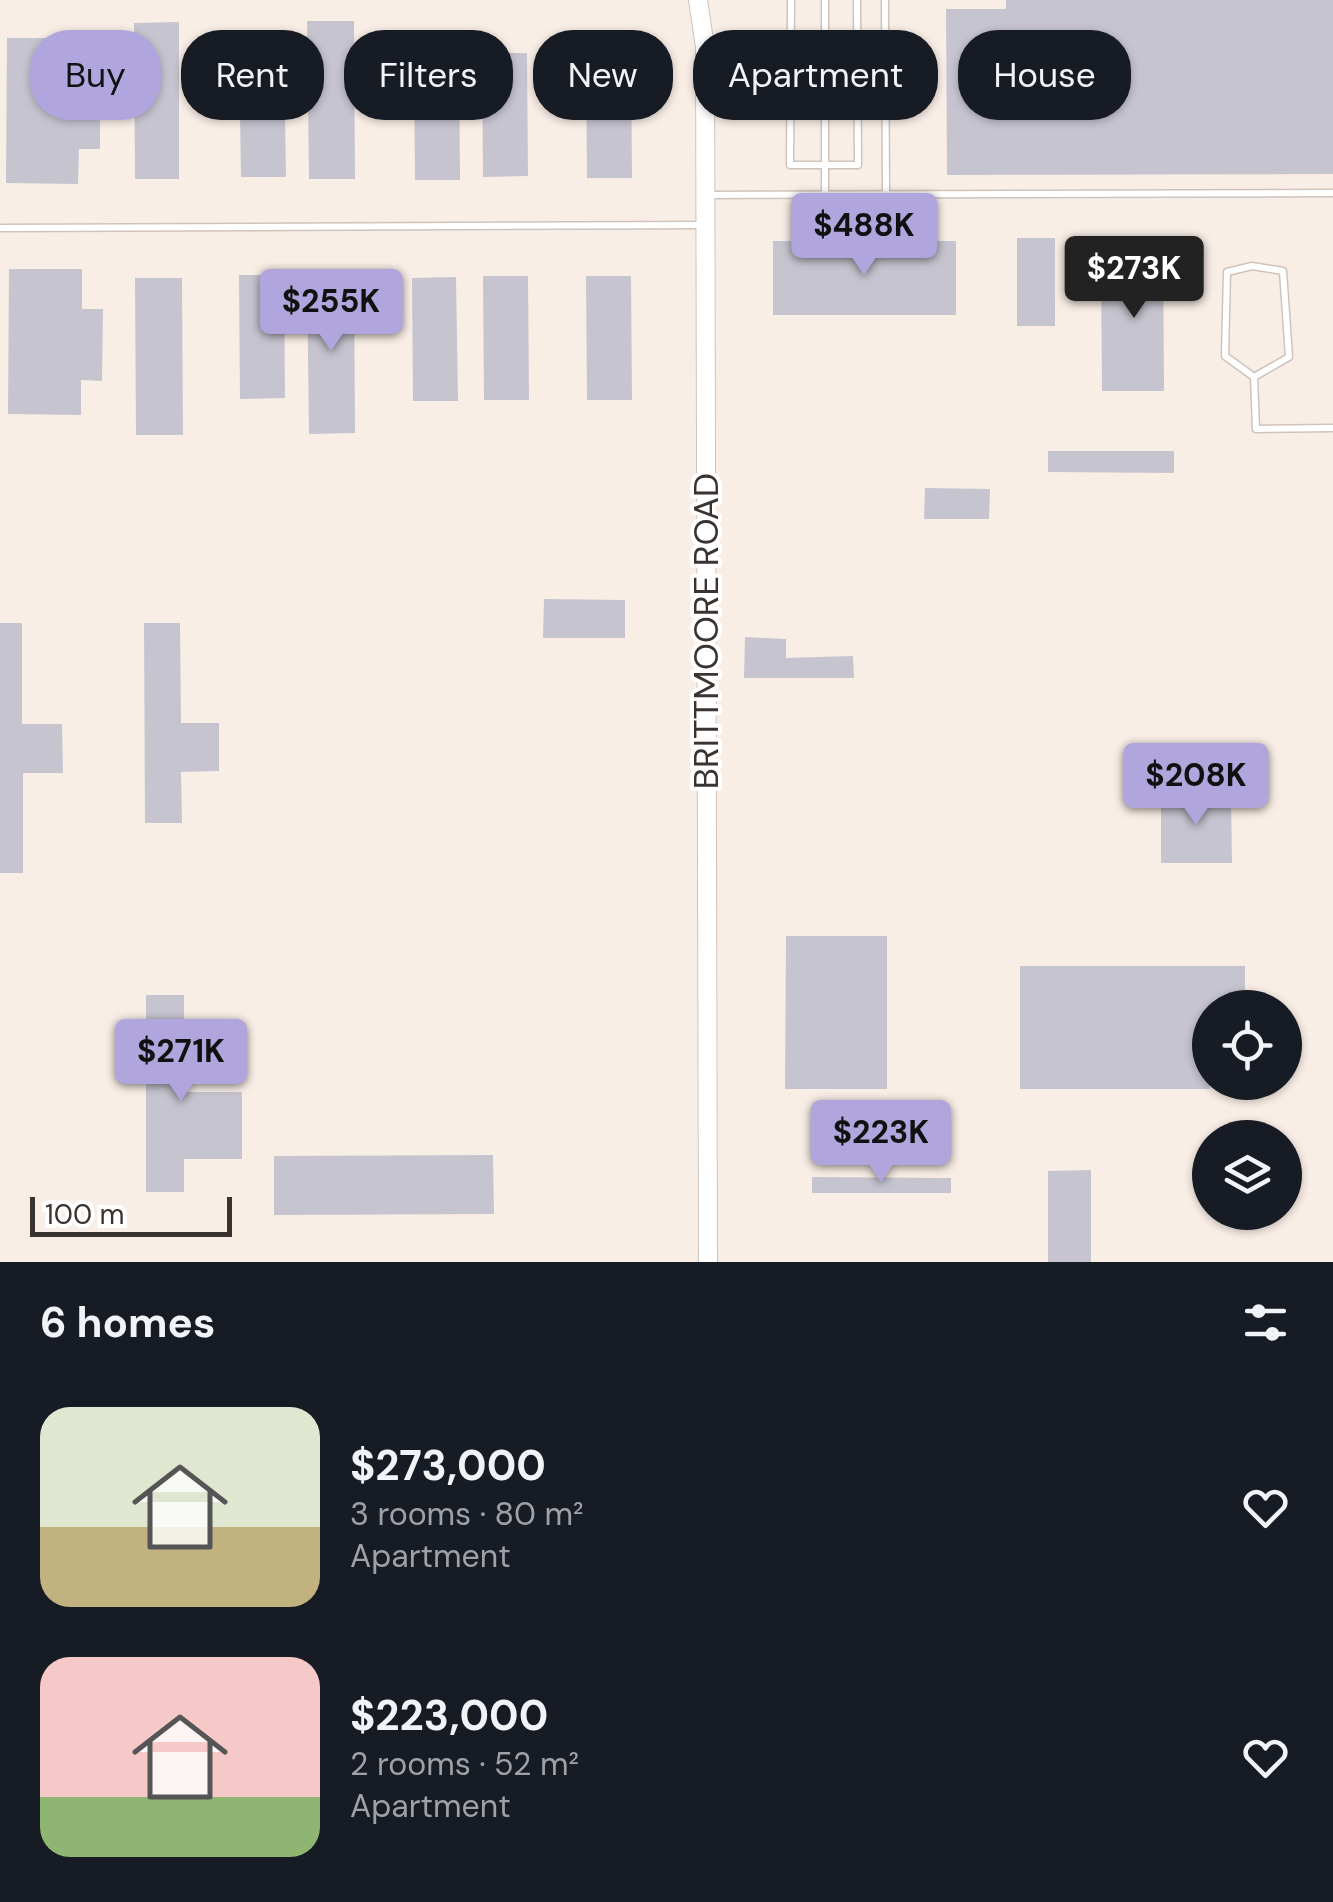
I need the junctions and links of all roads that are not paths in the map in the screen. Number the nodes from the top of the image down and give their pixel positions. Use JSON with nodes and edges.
{"nodes":[{"id":1,"x":698,"y":0,"type":"edge"},
{"id":2,"x":791,"y":0,"type":"edge"},
{"id":3,"x":824,"y":0,"type":"edge"},
{"id":4,"x":857,"y":0,"type":"edge"},
{"id":5,"x":885,"y":0,"type":"edge"},
{"id":6,"x":824,"y":165,"type":"junction"},
{"id":7,"x":1333,"y":193,"type":"edge"},
{"id":8,"x":886,"y":194,"type":"junction"},
{"id":9,"x":705,"y":195,"type":"junction"},
{"id":10,"x":824,"y":195,"type":"junction"},
{"id":11,"x":705,"y":225,"type":"junction"},
{"id":12,"x":0,"y":228,"type":"edge"},
{"id":13,"x":1254,"y":377,"type":"junction"},
{"id":14,"x":1333,"y":428,"type":"edge"},
{"id":15,"x":708,"y":1262,"type":"edge"}],
"edges":[{"from":1,"to":9,"type":"main road","name":"BRITTMOORE ROAD"},
{"from":2,"to":6,"type":"lane"},
{"from":3,"to":6,"type":"lane"},
{"from":4,"to":6,"type":"lane"},
{"from":5,"to":8,"type":"lane"},
{"from":6,"to":10,"type":"lane"},
{"from":7,"to":8,"type":"lane"},
{"from":8,"to":10,"type":"lane"},
{"from":9,"to":10,"type":"lane"},
{"from":9,"to":11,"type":"main road","name":"BRITTMOORE ROAD"},
{"from":11,"to":12,"type":"lane"},
{"from":11,"to":15,"type":"main road","name":"BRITTMOORE ROAD"},
{"from":13,"to":13,"type":"lane"},
{"from":13,"to":14,"type":"lane"}]}
